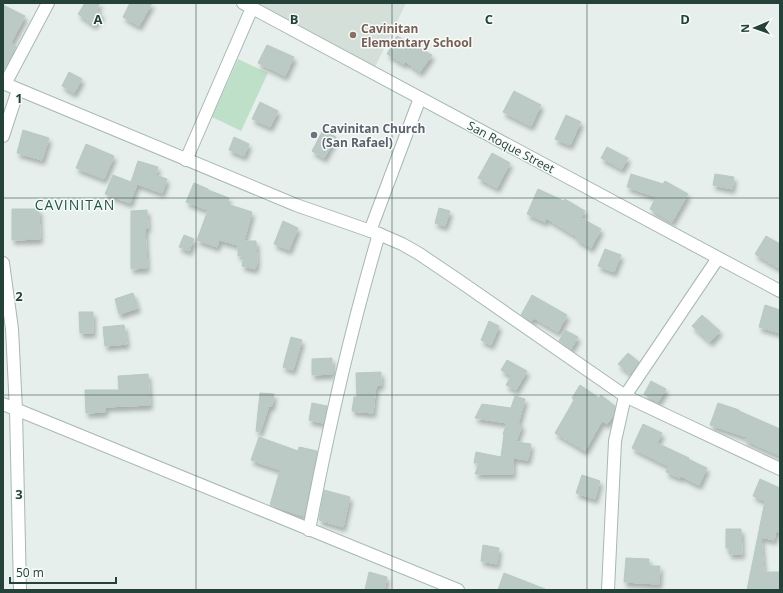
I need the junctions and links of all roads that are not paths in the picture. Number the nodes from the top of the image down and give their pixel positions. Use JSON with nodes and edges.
{"nodes":[{"id":1,"x":48,"y":3,"type":"edge"},
{"id":2,"x":247,"y":6,"type":"edge"},
{"id":3,"x":4,"y":84,"type":"edge"},
{"id":4,"x":18,"y":90,"type":"junction"},
{"id":5,"x":420,"y":98,"type":"junction"},
{"id":6,"x":3,"y":136,"type":"edge"},
{"id":7,"x":186,"y":160,"type":"junction"},
{"id":8,"x":374,"y":233,"type":"junction"},
{"id":9,"x":718,"y":258,"type":"junction"},
{"id":10,"x":3,"y":263,"type":"edge"},
{"id":11,"x":780,"y":290,"type":"edge"},
{"id":12,"x":625,"y":396,"type":"junction"},
{"id":13,"x":3,"y":404,"type":"edge"},
{"id":14,"x":16,"y":410,"type":"junction"},
{"id":15,"x":780,"y":469,"type":"edge"},
{"id":16,"x":309,"y":530,"type":"junction"},
{"id":17,"x":20,"y":590,"type":"edge"},
{"id":18,"x":458,"y":590,"type":"edge"},
{"id":19,"x":608,"y":590,"type":"edge"}],
"edges":[{"from":1,"to":3,"type":"street"},
{"from":2,"to":5,"type":"street","name":"San Roque Street"},
{"from":2,"to":7,"type":"street"},
{"from":3,"to":4,"type":"street"},
{"from":4,"to":6,"type":"street"},
{"from":4,"to":7,"type":"street"},
{"from":5,"to":8,"type":"street"},
{"from":5,"to":9,"type":"street","name":"San Roque Street"},
{"from":7,"to":8,"type":"street"},
{"from":8,"to":12,"type":"street"},
{"from":8,"to":16,"type":"street"},
{"from":9,"to":11,"type":"street","name":"San Roque Street"},
{"from":9,"to":12,"type":"street"},
{"from":10,"to":14,"type":"street"},
{"from":12,"to":15,"type":"street"},
{"from":12,"to":19,"type":"street"},
{"from":13,"to":14,"type":"street"},
{"from":14,"to":16,"type":"street"},
{"from":14,"to":17,"type":"street"},
{"from":16,"to":18,"type":"street"}]}
